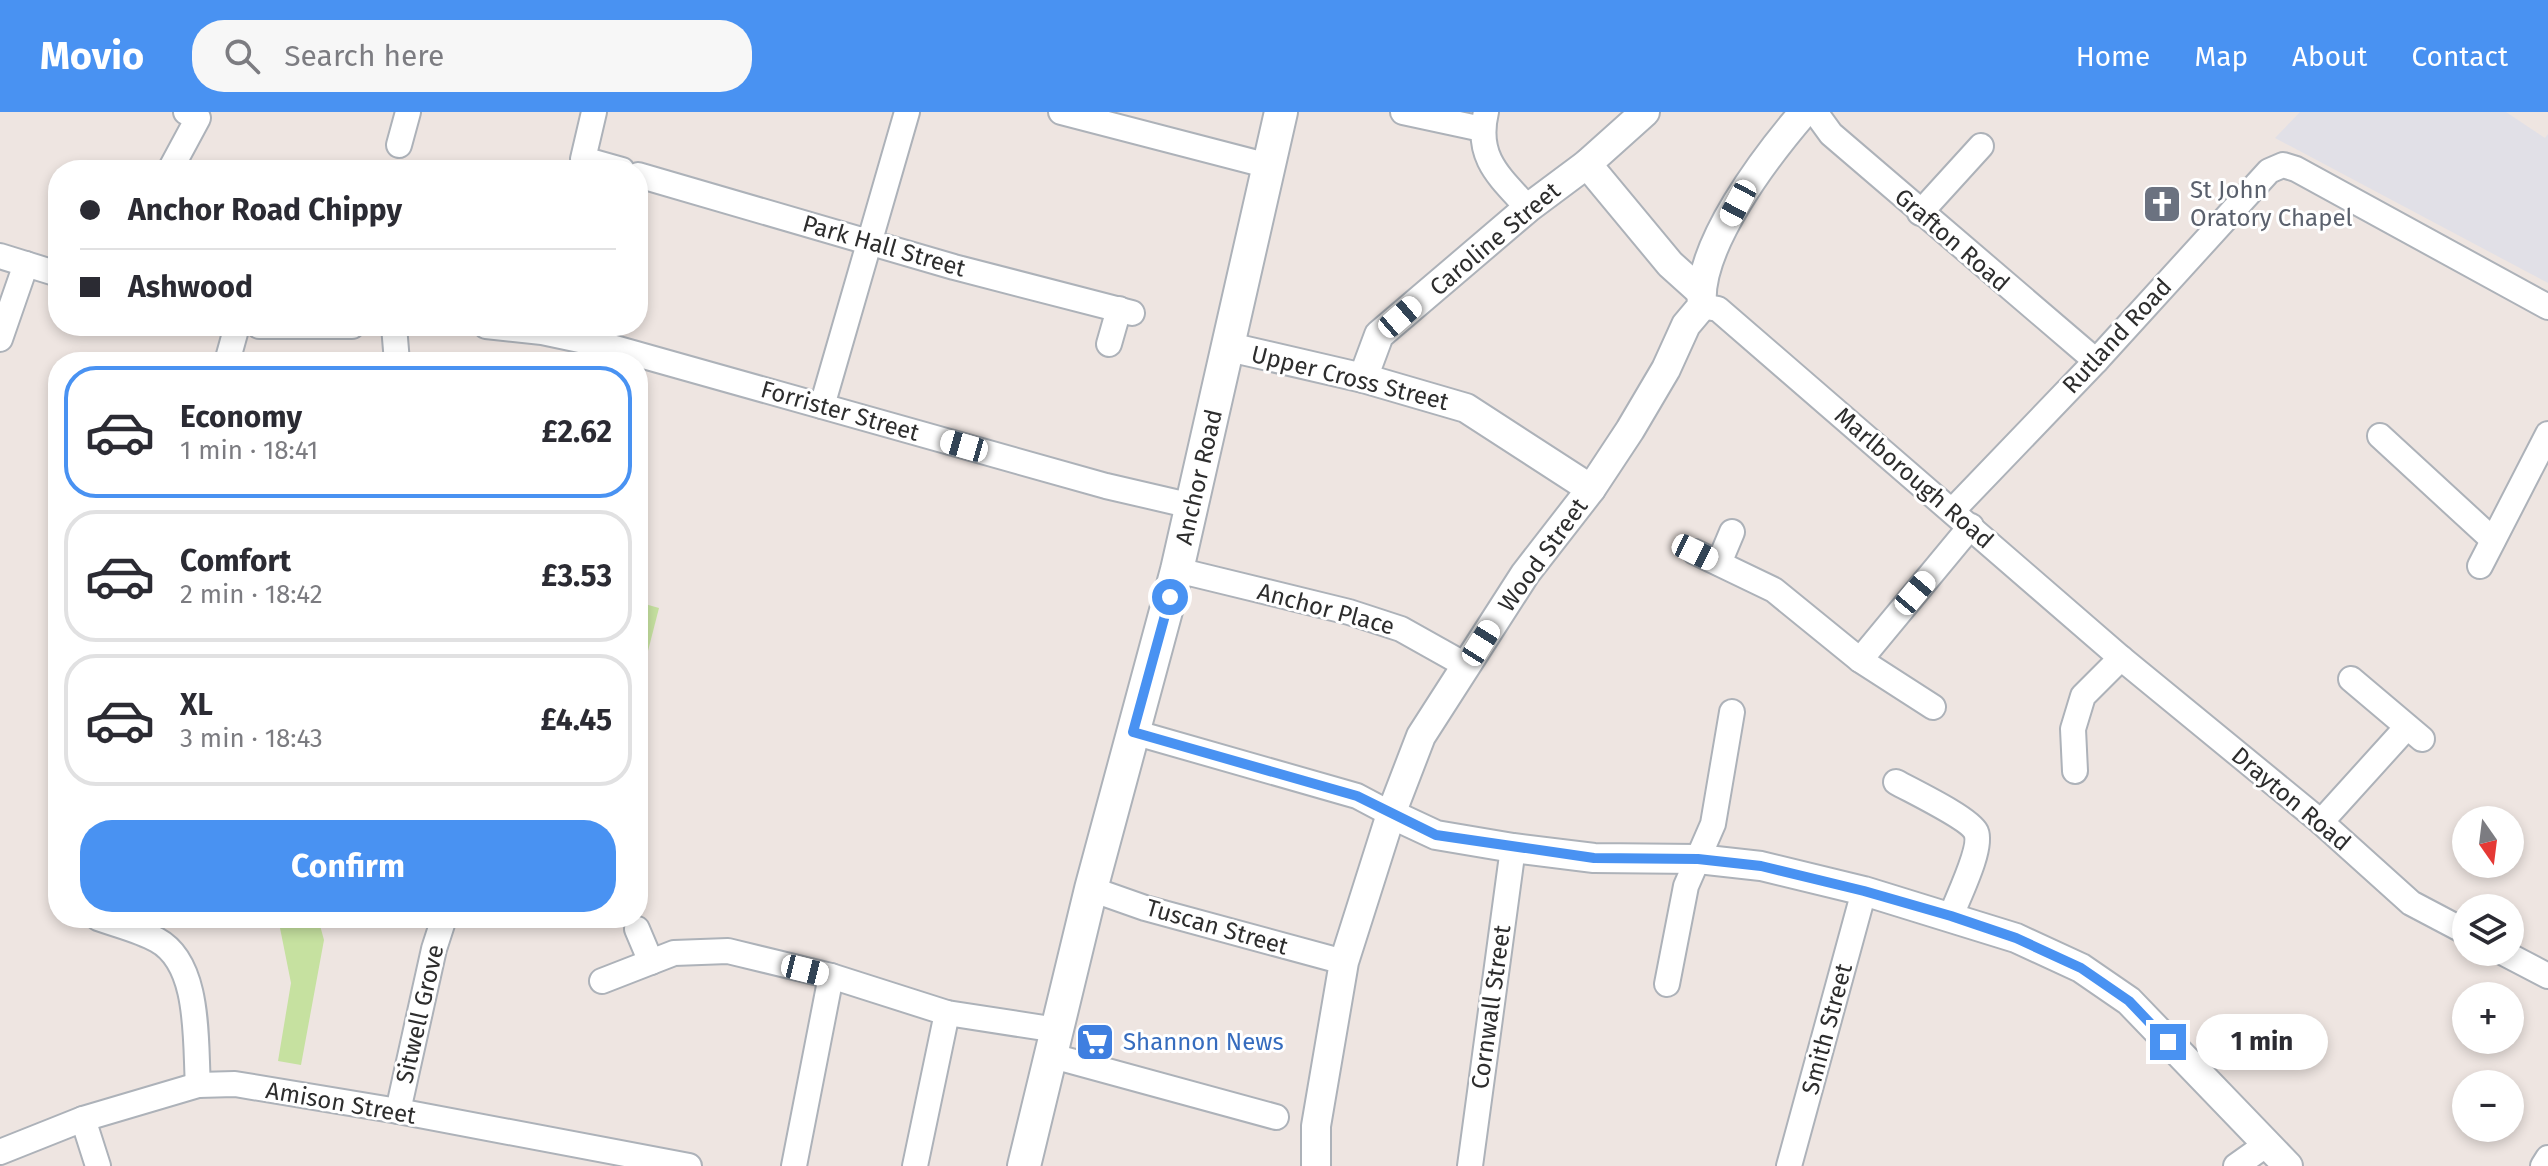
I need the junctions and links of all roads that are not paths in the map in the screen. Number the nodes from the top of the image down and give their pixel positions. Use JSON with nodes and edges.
{"nodes":[{"id":1,"x":186,"y":112,"type":"edge"},
{"id":2,"x":408,"y":112,"type":"edge"},
{"id":3,"x":594,"y":112,"type":"edge"},
{"id":4,"x":907,"y":112,"type":"edge"},
{"id":5,"x":1061,"y":112,"type":"edge"},
{"id":6,"x":1281,"y":112,"type":"edge"},
{"id":7,"x":1403,"y":112,"type":"edge"},
{"id":8,"x":1645,"y":112,"type":"edge"},
{"id":9,"x":1804,"y":112,"type":"edge"},
{"id":10,"x":1815,"y":112,"type":"edge"},
{"id":11,"x":1484,"y":121,"type":"edge"},
{"id":12,"x":399,"y":145,"type":"dead end"},
{"id":13,"x":1981,"y":146,"type":"dead end"},
{"id":14,"x":175,"y":160,"type":"edge"},
{"id":15,"x":587,"y":160,"type":"edge"},
{"id":16,"x":1587,"y":164,"type":"junction"},
{"id":17,"x":1269,"y":166,"type":"junction"},
{"id":18,"x":648,"y":178,"type":"edge"},
{"id":19,"x":1528,"y":208,"type":"junction"},
{"id":20,"x":1920,"y":213,"type":"junction"},
{"id":21,"x":868,"y":242,"type":"junction"},
{"id":22,"x":0,"y":256,"type":"edge"},
{"id":23,"x":26,"y":264,"type":"junction"},
{"id":24,"x":48,"y":271,"type":"edge"},
{"id":25,"x":1701,"y":298,"type":"junction"},
{"id":26,"x":2548,"y":307,"type":"edge"},
{"id":27,"x":562,"y":336,"type":"edge"},
{"id":28,"x":0,"y":339,"type":"edge"},
{"id":29,"x":1109,"y":344,"type":"dead end"},
{"id":30,"x":1229,"y":347,"type":"junction"},
{"id":31,"x":628,"y":352,"type":"edge"},
{"id":32,"x":648,"y":357,"type":"edge"},
{"id":33,"x":2096,"y":361,"type":"junction"},
{"id":34,"x":1363,"y":378,"type":"junction"},
{"id":35,"x":822,"y":406,"type":"junction"},
{"id":36,"x":2548,"y":434,"type":"edge"},
{"id":37,"x":2380,"y":436,"type":"dead end"},
{"id":38,"x":1591,"y":489,"type":"junction"},
{"id":39,"x":1192,"y":506,"type":"junction"},
{"id":40,"x":1962,"y":518,"type":"junction"},
{"id":41,"x":1732,"y":532,"type":"dead end"},
{"id":42,"x":2493,"y":540,"type":"junction"},
{"id":43,"x":1695,"y":552,"type":"dead end"},
{"id":44,"x":1719,"y":563,"type":"junction"},
{"id":45,"x":2480,"y":566,"type":"dead end"},
{"id":46,"x":1177,"y":570,"type":"junction"},
{"id":47,"x":2121,"y":658,"type":"junction"},
{"id":48,"x":1860,"y":660,"type":"junction"},
{"id":49,"x":1467,"y":666,"type":"junction"},
{"id":50,"x":2351,"y":679,"type":"dead end"},
{"id":51,"x":1933,"y":707,"type":"dead end"},
{"id":52,"x":1732,"y":712,"type":"dead end"},
{"id":53,"x":1133,"y":732,"type":"junction"},
{"id":54,"x":2075,"y":771,"type":"dead end"},
{"id":55,"x":1896,"y":782,"type":"dead end"},
{"id":56,"x":1391,"y":814,"type":"junction"},
{"id":57,"x":2321,"y":822,"type":"junction"},
{"id":58,"x":1513,"y":848,"type":"junction"},
{"id":59,"x":1698,"y":859,"type":"junction"},
{"id":60,"x":1091,"y":889,"type":"junction"},
{"id":61,"x":1864,"y":891,"type":"junction"},
{"id":62,"x":1951,"y":916,"type":"junction"},
{"id":63,"x":2452,"y":925,"type":"edge"},
{"id":64,"x":125,"y":928,"type":"edge"},
{"id":65,"x":441,"y":928,"type":"edge"},
{"id":66,"x":637,"y":929,"type":"dead end"},
{"id":67,"x":651,"y":962,"type":"junction"},
{"id":68,"x":1344,"y":962,"type":"junction"},
{"id":69,"x":2524,"y":963,"type":"edge"},
{"id":70,"x":831,"y":976,"type":"junction"},
{"id":71,"x":2548,"y":976,"type":"edge"},
{"id":72,"x":602,"y":981,"type":"dead end"},
{"id":73,"x":1667,"y":984,"type":"dead end"},
{"id":74,"x":947,"y":1013,"type":"junction"},
{"id":75,"x":1053,"y":1043,"type":"junction"},
{"id":76,"x":198,"y":1085,"type":"junction"},
{"id":77,"x":398,"y":1111,"type":"junction"},
{"id":78,"x":1276,"y":1117,"type":"dead end"},
{"id":79,"x":83,"y":1119,"type":"junction"},
{"id":80,"x":2267,"y":1144,"type":"junction"},
{"id":81,"x":0,"y":1152,"type":"edge"},
{"id":82,"x":600,"y":1158,"type":"edge"},
{"id":83,"x":2548,"y":1158,"type":"edge"},
{"id":84,"x":98,"y":1166,"type":"edge"},
{"id":85,"x":689,"y":1166,"type":"edge"},
{"id":86,"x":794,"y":1166,"type":"edge"},
{"id":87,"x":915,"y":1166,"type":"edge"},
{"id":88,"x":1024,"y":1166,"type":"edge"},
{"id":89,"x":1316,"y":1166,"type":"edge"},
{"id":90,"x":1470,"y":1166,"type":"edge"},
{"id":91,"x":1789,"y":1166,"type":"edge"},
{"id":92,"x":2236,"y":1166,"type":"edge"},
{"id":93,"x":2288,"y":1166,"type":"edge"},
{"id":94,"x":2543,"y":1166,"type":"edge"}],
"edges":[{"from":1,"to":14,"type":"street"},
{"from":2,"to":12,"type":"street"},
{"from":3,"to":15,"type":"street"},
{"from":4,"to":21,"type":"street"},
{"from":5,"to":17,"type":"street"},
{"from":6,"to":17,"type":"main road","name":"Anchor Road"},
{"from":7,"to":11,"type":"street"},
{"from":8,"to":16,"type":"street","name":"Caroline Street"},
{"from":9,"to":25,"type":"street","name":"Wood Street"},
{"from":10,"to":20,"type":"street","name":"Grafton Road"},
{"from":11,"to":19,"type":"street"},
{"from":13,"to":20,"type":"street"},
{"from":16,"to":19,"type":"street","name":"Caroline Street"},
{"from":16,"to":25,"type":"street"},
{"from":17,"to":30,"type":"main road","name":"Anchor Road"},
{"from":18,"to":21,"type":"street","name":"Park Hall Street"},
{"from":19,"to":34,"type":"street","name":"Caroline Street"},
{"from":20,"to":33,"type":"street","name":"Grafton Road"},
{"from":21,"to":29,"type":"street","name":"Park Hall Street"},
{"from":21,"to":35,"type":"street"},
{"from":22,"to":23,"type":"street"},
{"from":23,"to":24,"type":"street"},
{"from":23,"to":28,"type":"street"},
{"from":25,"to":38,"type":"street","name":"Wood Street"},
{"from":25,"to":40,"type":"street","name":"Marlborough Road"},
{"from":26,"to":33,"type":"street","name":"Rutland Road"},
{"from":27,"to":31,"type":"street","name":"Forrister Street"},
{"from":30,"to":34,"type":"street","name":"Upper Cross Street"},
{"from":30,"to":39,"type":"main road","name":"Anchor Road"},
{"from":32,"to":35,"type":"street","name":"Forrister Street"},
{"from":33,"to":40,"type":"street","name":"Rutland Road"},
{"from":34,"to":38,"type":"street","name":"Upper Cross Street"},
{"from":35,"to":39,"type":"street","name":"Forrister Street"},
{"from":36,"to":42,"type":"street"},
{"from":37,"to":42,"type":"street"},
{"from":38,"to":49,"type":"street","name":"Wood Street"},
{"from":39,"to":46,"type":"main road","name":"Anchor Road"},
{"from":40,"to":47,"type":"street","name":"Marlborough Road"},
{"from":40,"to":48,"type":"street","name":"Rutland Road"},
{"from":41,"to":44,"type":"street"},
{"from":42,"to":45,"type":"street"},
{"from":43,"to":44,"type":"street"},
{"from":44,"to":48,"type":"street"},
{"from":46,"to":49,"type":"street","name":"Anchor Place"},
{"from":46,"to":53,"type":"main road","name":"Anchor Road"},
{"from":47,"to":54,"type":"street"},
{"from":47,"to":57,"type":"street","name":"Drayton Road"},
{"from":48,"to":51,"type":"street"},
{"from":49,"to":56,"type":"street","name":"Wood Street"},
{"from":50,"to":57,"type":"street"},
{"from":52,"to":59,"type":"street"},
{"from":53,"to":56,"type":"street"},
{"from":53,"to":60,"type":"main road","name":"Anchor Road"},
{"from":55,"to":62,"type":"street"},
{"from":56,"to":58,"type":"street"},
{"from":56,"to":68,"type":"street","name":"Wood Street"},
{"from":57,"to":63,"type":"street","name":"Drayton Road"},
{"from":58,"to":59,"type":"street"},
{"from":58,"to":90,"type":"street","name":"Cornwall Street"},
{"from":59,"to":61,"type":"street"},
{"from":59,"to":73,"type":"street"},
{"from":60,"to":68,"type":"street","name":"Tuscan Street"},
{"from":60,"to":75,"type":"main road","name":"Anchor Road"},
{"from":61,"to":62,"type":"street"},
{"from":61,"to":91,"type":"street","name":"Smith Street"},
{"from":62,"to":80,"type":"street"},
{"from":64,"to":76,"type":"street"},
{"from":65,"to":77,"type":"street","name":"Sitwell Grove"},
{"from":66,"to":67,"type":"street"},
{"from":67,"to":70,"type":"street"},
{"from":67,"to":72,"type":"street"},
{"from":68,"to":89,"type":"street","name":"Wood Street"},
{"from":69,"to":71,"type":"street"},
{"from":70,"to":74,"type":"street"},
{"from":70,"to":86,"type":"street"},
{"from":74,"to":75,"type":"street"},
{"from":74,"to":87,"type":"street"},
{"from":75,"to":78,"type":"street"},
{"from":75,"to":88,"type":"main road","name":"Anchor Road"},
{"from":76,"to":77,"type":"street","name":"Amison Street"},
{"from":76,"to":79,"type":"street","name":"Amison Street"},
{"from":77,"to":82,"type":"street","name":"Amison Street"},
{"from":79,"to":81,"type":"street","name":"Amison Street"},
{"from":79,"to":84,"type":"street"},
{"from":80,"to":92,"type":"street"},
{"from":80,"to":93,"type":"street"},
{"from":82,"to":85,"type":"street","name":"Amison Street"},
{"from":83,"to":94,"type":"street"}]}
